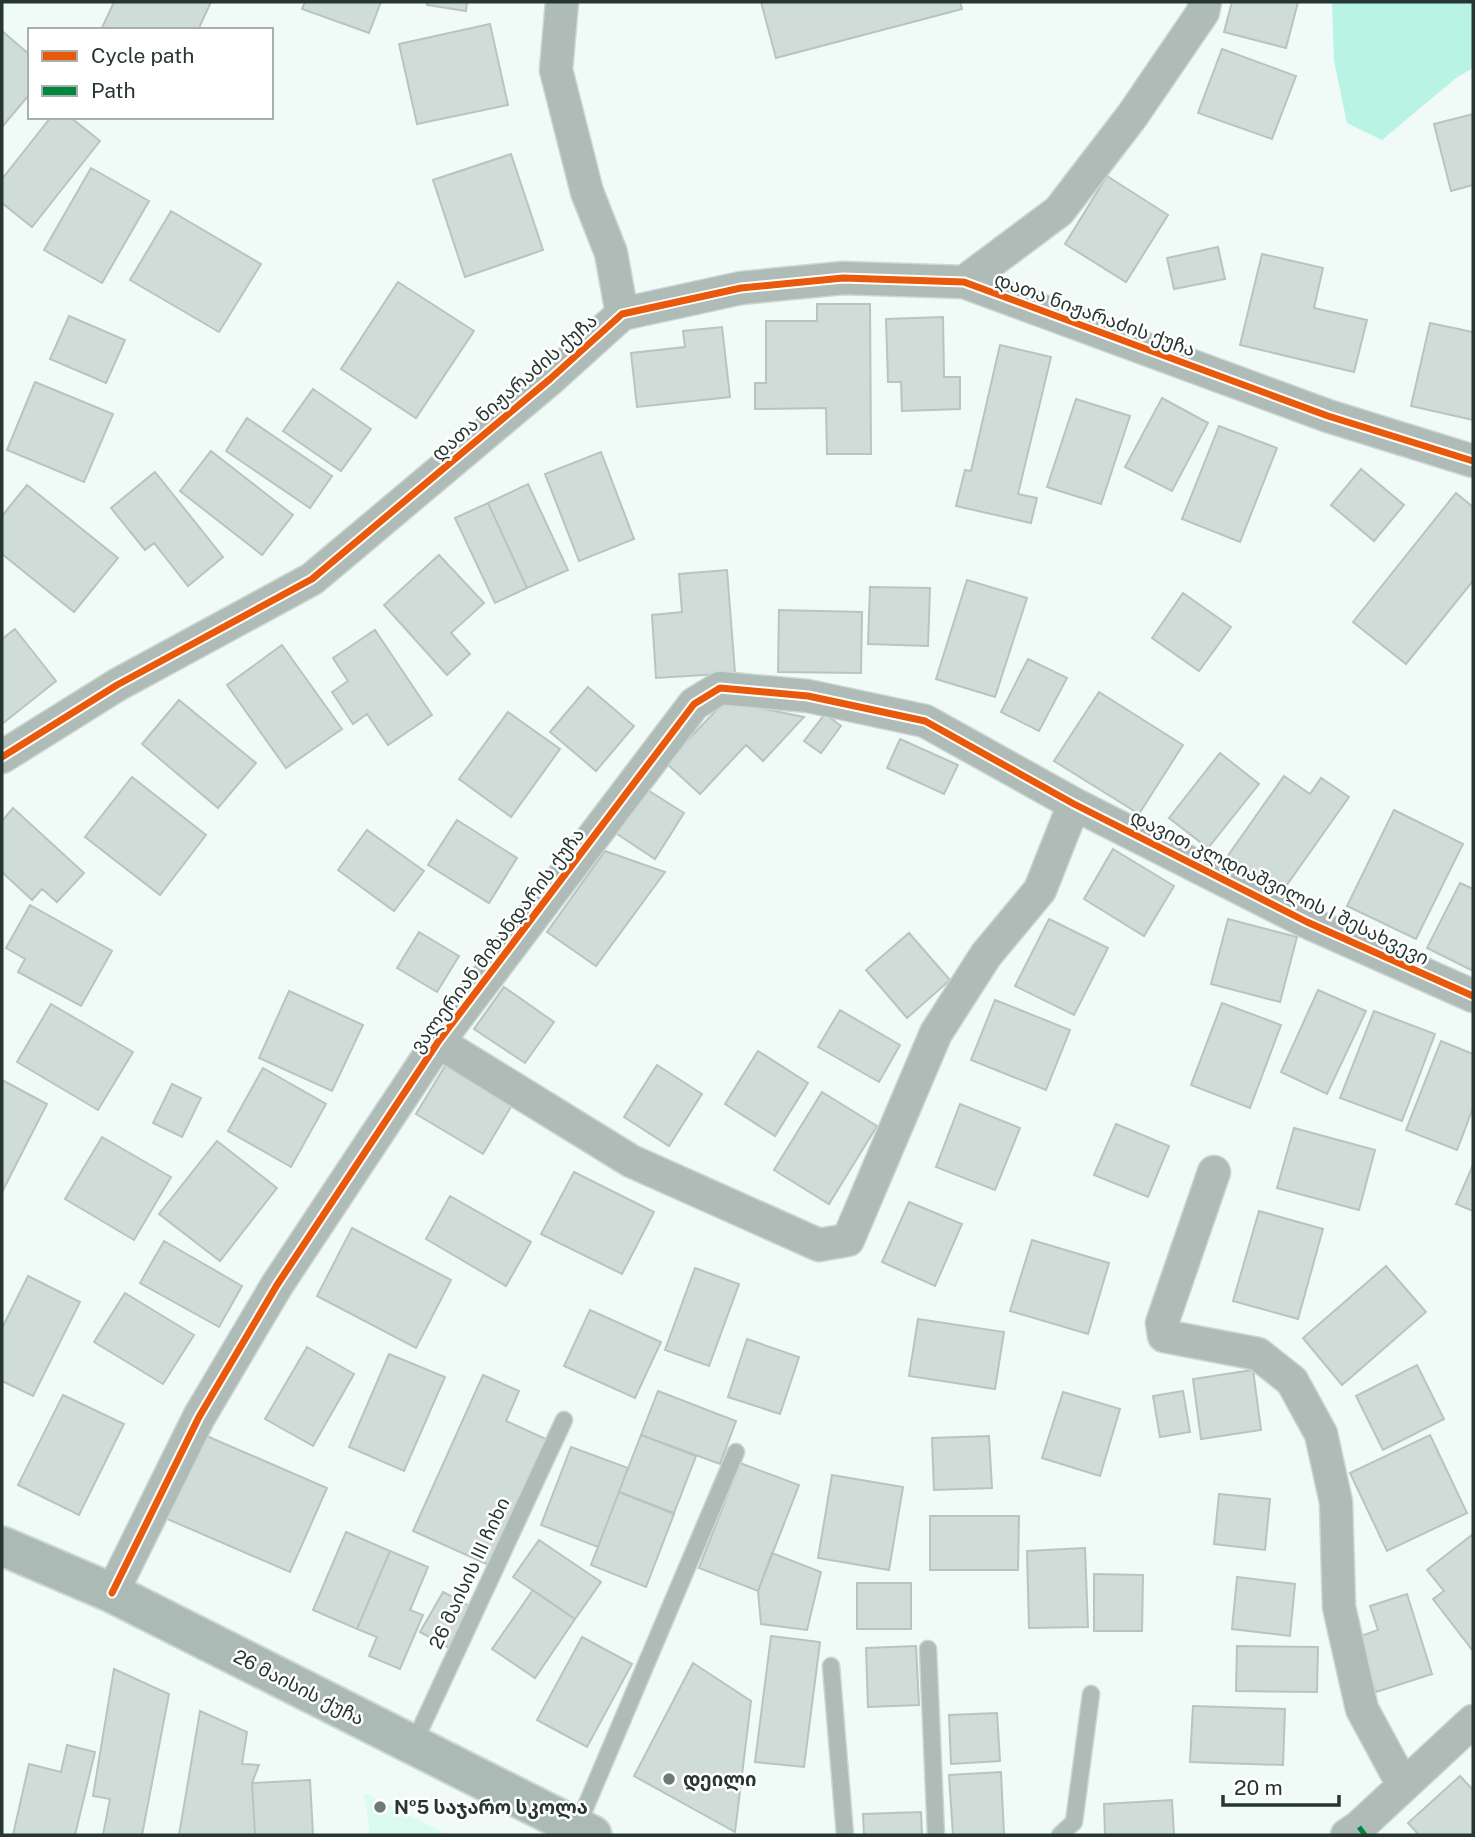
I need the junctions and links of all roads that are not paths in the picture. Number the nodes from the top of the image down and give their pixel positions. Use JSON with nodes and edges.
{"nodes":[{"id":1,"x":562,"y":2,"type":"edge"},
{"id":2,"x":1205,"y":2,"type":"edge"},
{"id":3,"x":964,"y":282,"type":"junction"},
{"id":4,"x":622,"y":314,"type":"junction"},
{"id":5,"x":1473,"y":461,"type":"edge"},
{"id":6,"x":2,"y":757,"type":"edge"},
{"id":7,"x":1074,"y":804,"type":"junction"},
{"id":8,"x":1473,"y":996,"type":"edge"},
{"id":9,"x":438,"y":1042,"type":"junction"},
{"id":10,"x":1214,"y":1172,"type":"dead end"},
{"id":11,"x":564,"y":1420,"type":"dead end"},
{"id":12,"x":736,"y":1452,"type":"dead end"},
{"id":13,"x":2,"y":1546,"type":"edge"},
{"id":14,"x":112,"y":1594,"type":"junction"},
{"id":15,"x":928,"y":1649,"type":"dead end"},
{"id":16,"x":831,"y":1666,"type":"dead end"},
{"id":17,"x":1091,"y":1695,"type":"dead end"},
{"id":18,"x":1473,"y":1721,"type":"edge"},
{"id":19,"x":413,"y":1745,"type":"junction"},
{"id":20,"x":1402,"y":1786,"type":"junction"},
{"id":21,"x":585,"y":1831,"type":"edge"},
{"id":22,"x":845,"y":1835,"type":"edge"},
{"id":23,"x":936,"y":1835,"type":"edge"},
{"id":24,"x":1060,"y":1835,"type":"edge"},
{"id":25,"x":1347,"y":1835,"type":"edge"}],
"edges":[{"from":1,"to":4,"type":"street"},
{"from":2,"to":3,"type":"street"},
{"from":3,"to":4,"type":"street","name":"დათა ნიჟარაძის ქუჩა"},
{"from":3,"to":5,"type":"street","name":"დათა ნიჟარაძის ქუჩა"},
{"from":4,"to":6,"type":"street","name":"დათა ნიჟარაძის ქუჩა"},
{"from":7,"to":8,"type":"street","name":"დავით კლდიაშვილის I შესახვევი"},
{"from":7,"to":9,"type":"street","name":"ვალერიან მიზანდარის ქუჩა"},
{"from":7,"to":9,"type":"street","name":"ვალერიან მიზანდარის ქუჩა"},
{"from":9,"to":14,"type":"street","name":"ვალერიან მიზანდარის ქუჩა"},
{"from":10,"to":20,"type":"street"},
{"from":11,"to":19,"type":"lane","name":"26 მაისის III ჩიხი"},
{"from":12,"to":21,"type":"lane"},
{"from":13,"to":14,"type":"main road","name":"26 მაისის ქუჩა"},
{"from":14,"to":19,"type":"main road","name":"26 მაისის ქუჩა"},
{"from":15,"to":23,"type":"lane"},
{"from":16,"to":22,"type":"lane"},
{"from":17,"to":24,"type":"lane"},
{"from":18,"to":20,"type":"street"},
{"from":19,"to":21,"type":"main road","name":"26 მაისის ქუჩა"},
{"from":20,"to":25,"type":"street"}]}
